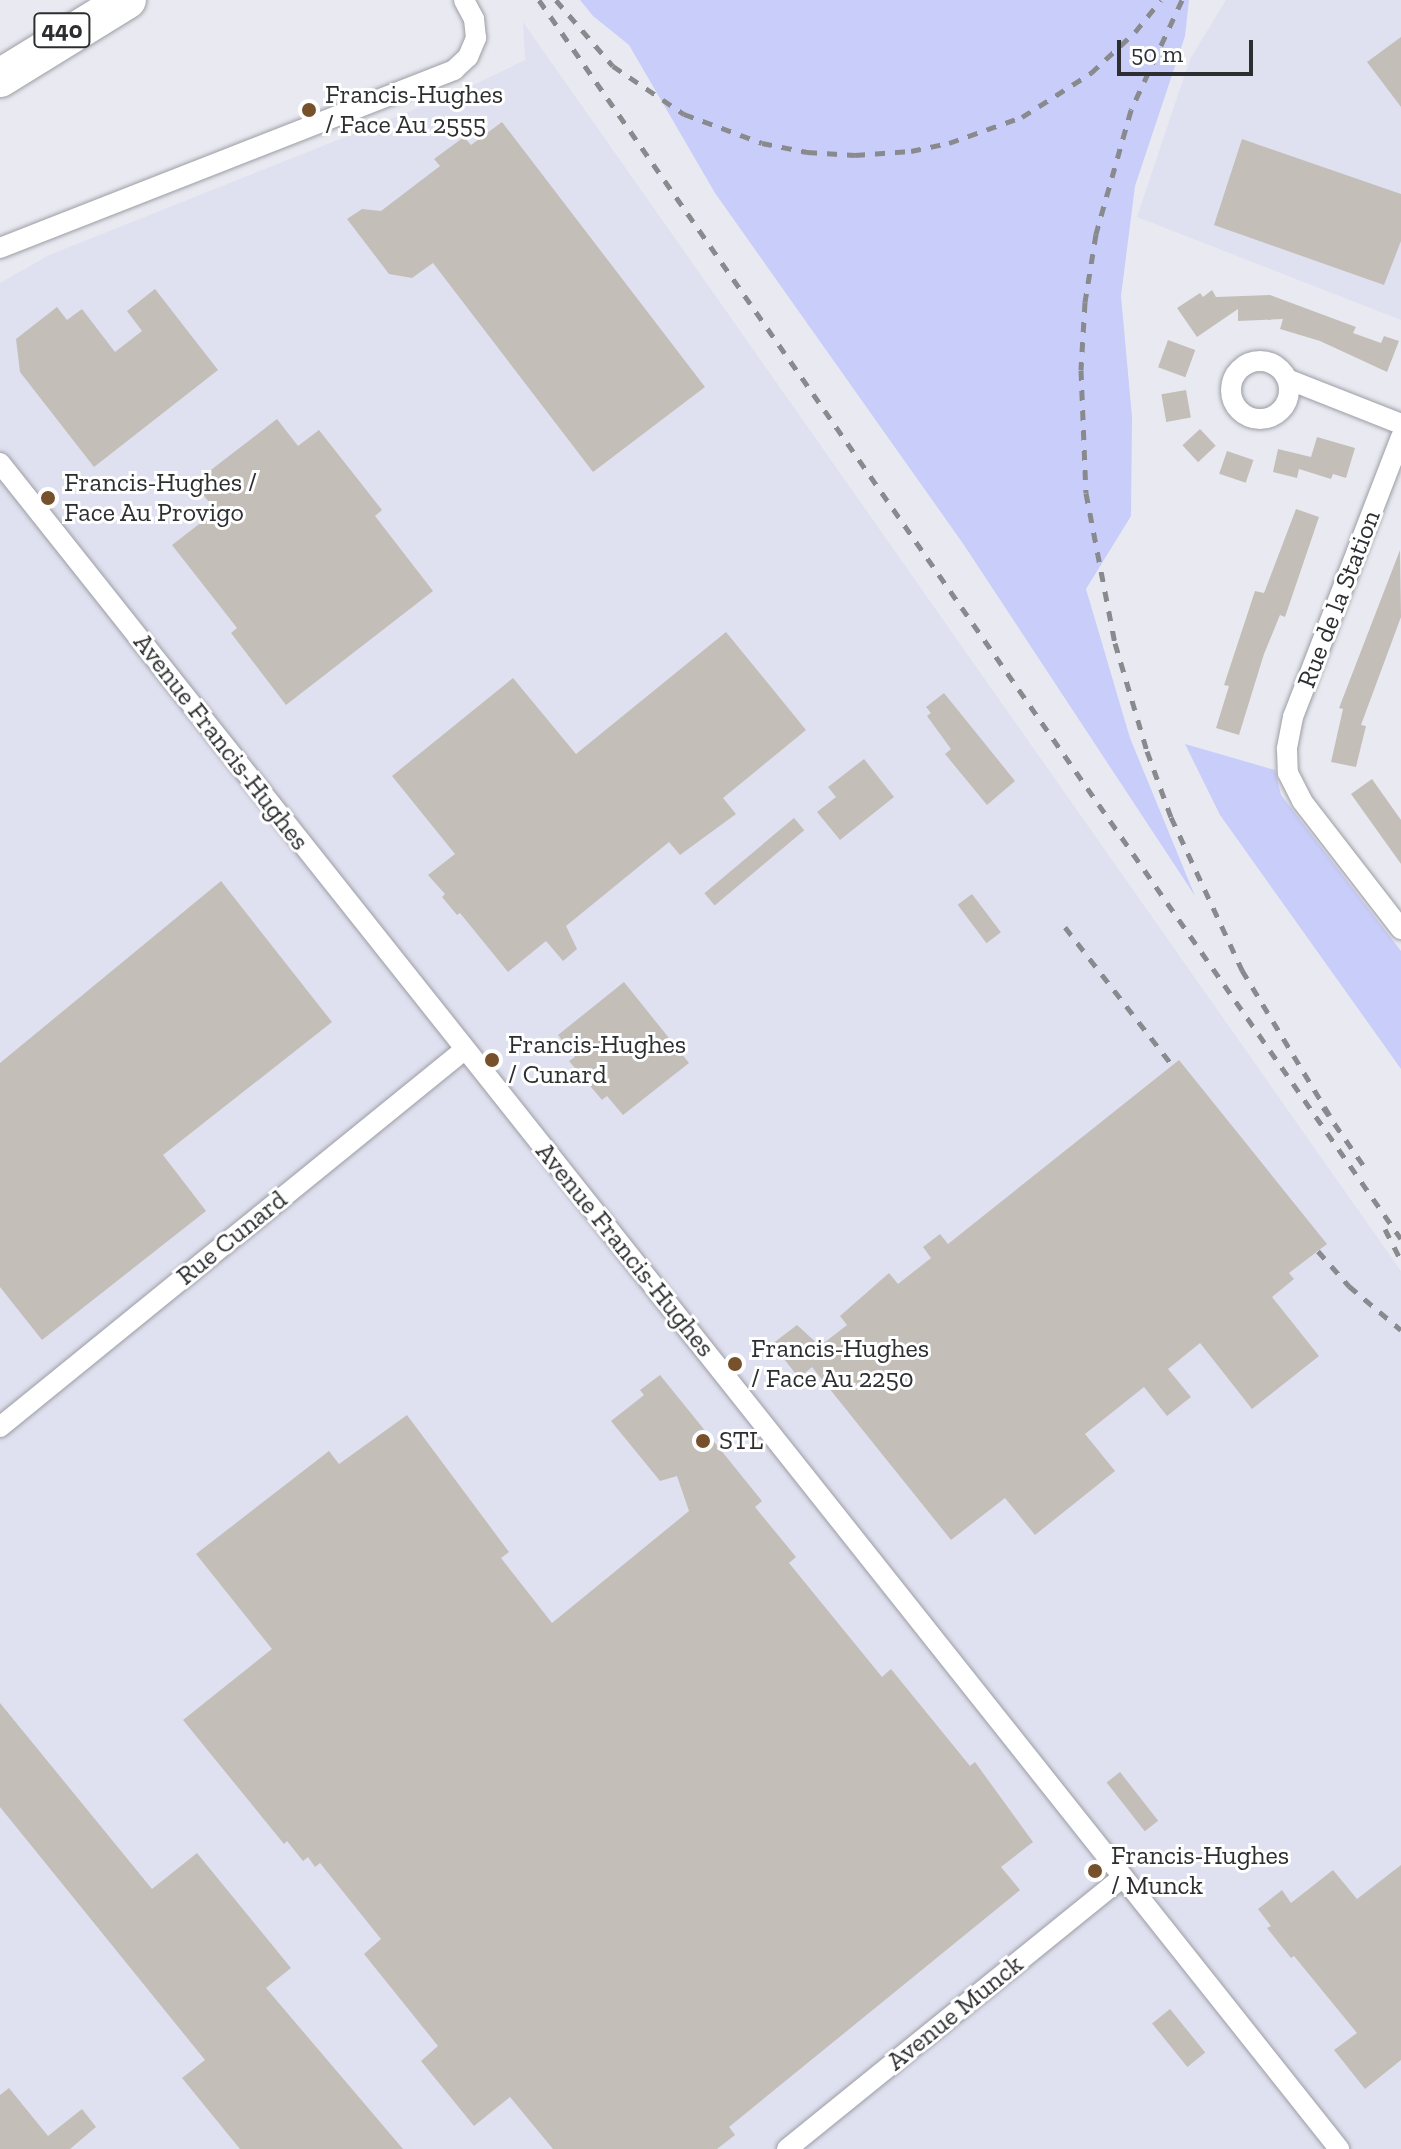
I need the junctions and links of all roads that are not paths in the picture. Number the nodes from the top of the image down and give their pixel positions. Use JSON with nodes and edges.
{"nodes":[{"id":1,"x":126,"y":0,"type":"edge"},
{"id":2,"x":464,"y":0,"type":"edge"},
{"id":3,"x":0,"y":60,"type":"edge"},
{"id":4,"x":0,"y":78,"type":"edge"},
{"id":5,"x":0,"y":248,"type":"edge"},
{"id":6,"x":1287,"y":379,"type":"dead end"},
{"id":7,"x":1401,"y":424,"type":"edge"},
{"id":8,"x":1401,"y":437,"type":"edge"},
{"id":9,"x":0,"y":463,"type":"edge"},
{"id":10,"x":1401,"y":929,"type":"edge"},
{"id":11,"x":464,"y":1050,"type":"junction"},
{"id":12,"x":0,"y":1427,"type":"edge"},
{"id":13,"x":1122,"y":1878,"type":"junction"},
{"id":14,"x":787,"y":2149,"type":"edge"},
{"id":15,"x":1339,"y":2149,"type":"edge"}],
"edges":[{"from":1,"to":3,"type":"highway","number":"440"},
{"from":1,"to":4,"type":"highway"},
{"from":2,"to":5,"type":"street"},
{"from":6,"to":7,"type":"street"},
{"from":8,"to":10,"type":"street","name":"Rue de la Station"},
{"from":9,"to":11,"type":"street","name":"Avenue Francis-Hughes"},
{"from":11,"to":12,"type":"street","name":"Rue Cunard"},
{"from":11,"to":13,"type":"street","name":"Avenue Francis-Hughes"},
{"from":13,"to":14,"type":"street","name":"Avenue Munck"},
{"from":13,"to":15,"type":"street","name":"Avenue Francis-Hughes"}]}
